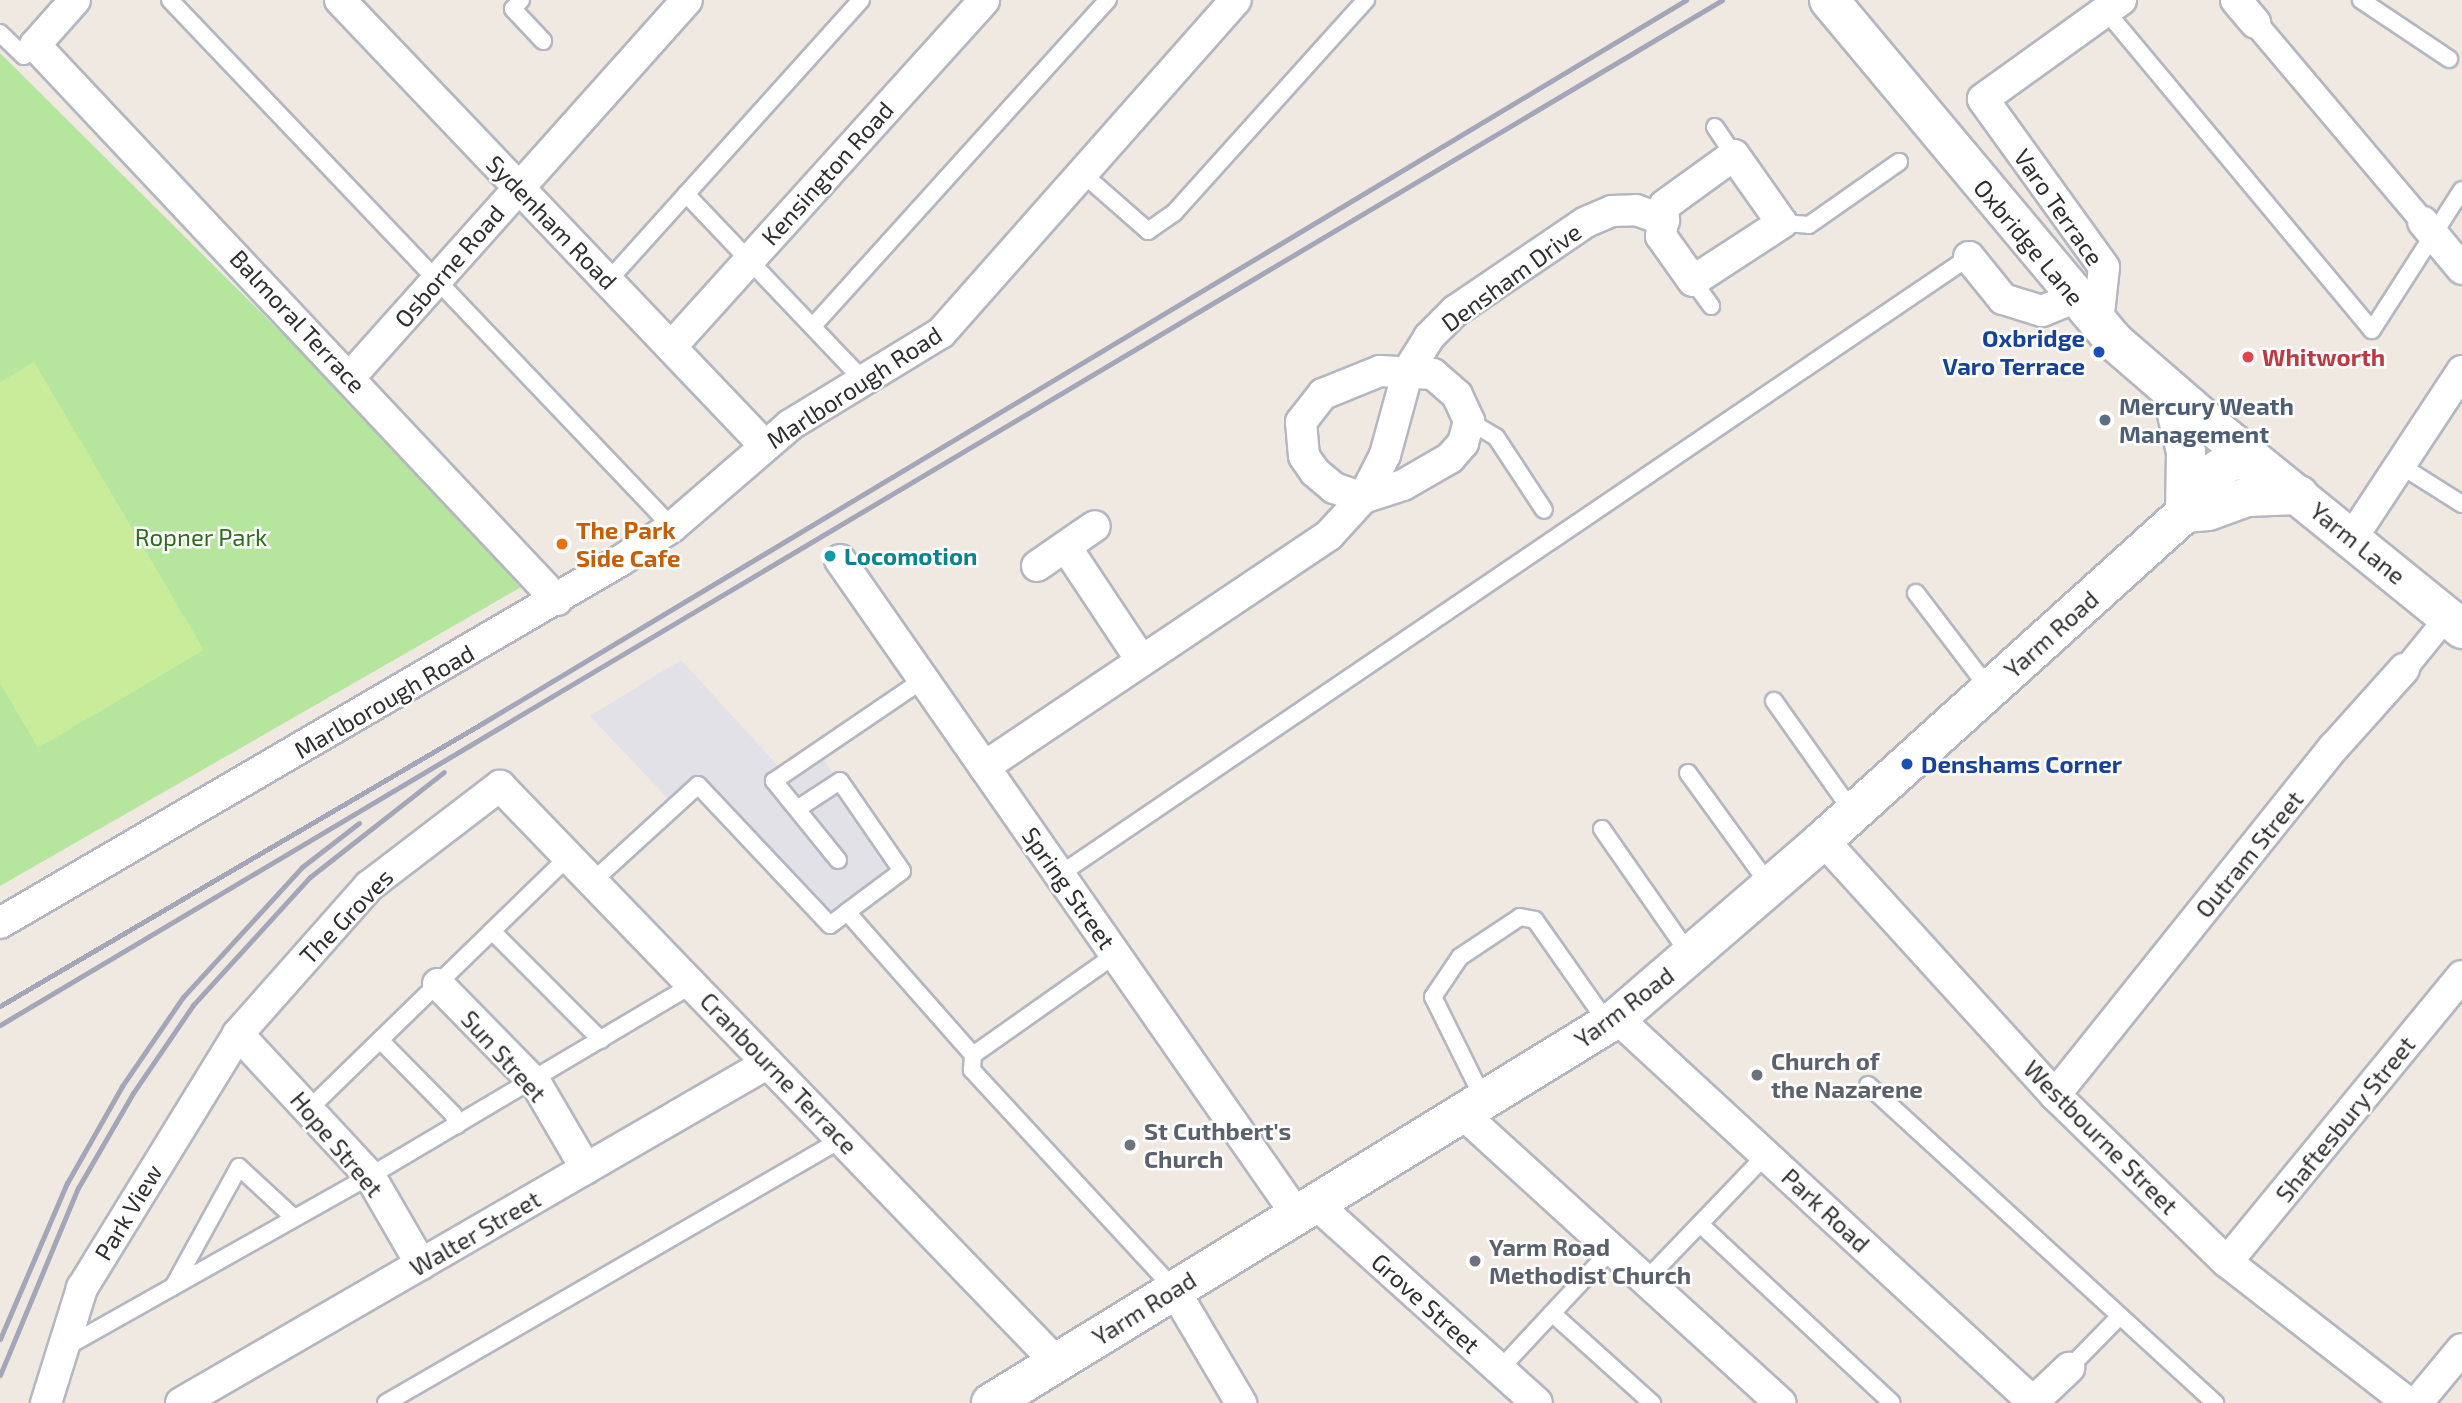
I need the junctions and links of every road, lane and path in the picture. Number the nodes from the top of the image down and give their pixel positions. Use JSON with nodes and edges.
{"nodes":[{"id":1,"x":75,"y":0,"type":"edge"},
{"id":2,"x":170,"y":0,"type":"edge"},
{"id":3,"x":687,"y":0,"type":"edge"},
{"id":4,"x":861,"y":0,"type":"edge"},
{"id":5,"x":984,"y":0,"type":"edge"},
{"id":6,"x":1108,"y":0,"type":"edge"},
{"id":7,"x":1236,"y":0,"type":"edge"},
{"id":8,"x":1366,"y":0,"type":"edge"},
{"id":9,"x":1829,"y":0,"type":"edge"},
{"id":10,"x":2236,"y":0,"type":"edge"},
{"id":11,"x":2361,"y":0,"type":"edge"},
{"id":12,"x":513,"y":3,"type":"edge"},
{"id":13,"x":358,"y":6,"type":"edge"},
{"id":14,"x":2114,"y":6,"type":"edge"},
{"id":15,"x":2255,"y":23,"type":"joint"},
{"id":16,"x":0,"y":33,"type":"edge"},
{"id":17,"x":543,"y":41,"type":"dead end"},
{"id":18,"x":35,"y":45,"type":"junction"},
{"id":19,"x":2449,"y":59,"type":"dead end"},
{"id":20,"x":1715,"y":127,"type":"dead end"},
{"id":21,"x":1734,"y":155,"type":"junction"},
{"id":22,"x":1899,"y":162,"type":"dead end"},
{"id":23,"x":1082,"y":173,"type":"junction"},
{"id":24,"x":518,"y":188,"type":"junction"},
{"id":25,"x":2462,"y":190,"type":"edge"},
{"id":26,"x":686,"y":194,"type":"junction"},
{"id":27,"x":1664,"y":220,"type":"junction"},
{"id":28,"x":1782,"y":223,"type":"junction"},
{"id":29,"x":2428,"y":228,"type":"junction"},
{"id":30,"x":1969,"y":257,"type":"joint"},
{"id":31,"x":750,"y":260,"type":"junction"},
{"id":32,"x":2462,"y":269,"type":"edge"},
{"id":33,"x":438,"y":280,"type":"junction"},
{"id":34,"x":608,"y":281,"type":"junction"},
{"id":35,"x":1693,"y":281,"type":"junction"},
{"id":36,"x":1711,"y":306,"type":"dead end"},
{"id":37,"x":2086,"y":310,"type":"junction"},
{"id":38,"x":813,"y":326,"type":"junction"},
{"id":39,"x":671,"y":347,"type":"junction"},
{"id":40,"x":1408,"y":371,"type":"junction"},
{"id":41,"x":2462,"y":371,"type":"edge"},
{"id":42,"x":351,"y":376,"type":"junction"},
{"id":43,"x":864,"y":381,"type":"junction"},
{"id":44,"x":2172,"y":393,"type":"junction"},
{"id":45,"x":1469,"y":421,"type":"junction"},
{"id":46,"x":764,"y":445,"type":"junction"},
{"id":47,"x":2253,"y":459,"type":"junction"},
{"id":48,"x":2400,"y":465,"type":"junction"},
{"id":49,"x":2299,"y":495,"type":"junction"},
{"id":50,"x":1363,"y":498,"type":"junction"},
{"id":51,"x":2462,"y":504,"type":"edge"},
{"id":52,"x":1544,"y":510,"type":"dead end"},
{"id":53,"x":2185,"y":513,"type":"junction"},
{"id":54,"x":1095,"y":526,"type":"dead end"},
{"id":55,"x":672,"y":527,"type":"junction"},
{"id":56,"x":2352,"y":538,"type":"junction"},
{"id":57,"x":1066,"y":547,"type":"junction"},
{"id":58,"x":840,"y":560,"type":"dead end"},
{"id":59,"x":1038,"y":566,"type":"dead end"},
{"id":60,"x":1916,"y":593,"type":"dead end"},
{"id":61,"x":557,"y":600,"type":"junction"},
{"id":62,"x":2455,"y":623,"type":"edge"},
{"id":63,"x":1141,"y":660,"type":"junction"},
{"id":64,"x":2404,"y":669,"type":"joint"},
{"id":65,"x":921,"y":681,"type":"junction"},
{"id":66,"x":1990,"y":690,"type":"junction"},
{"id":67,"x":1774,"y":701,"type":"dead end"},
{"id":68,"x":984,"y":767,"type":"junction"},
{"id":69,"x":1688,"y":773,"type":"dead end"},
{"id":70,"x":500,"y":786,"type":"joint"},
{"id":71,"x":797,"y":809,"type":"junction"},
{"id":72,"x":1852,"y":811,"type":"junction"},
{"id":73,"x":1602,"y":829,"type":"dead end"},
{"id":74,"x":1823,"y":841,"type":"junction"},
{"id":75,"x":569,"y":856,"type":"junction"},
{"id":76,"x":838,"y":860,"type":"dead end"},
{"id":77,"x":1059,"y":875,"type":"junction"},
{"id":78,"x":593,"y":881,"type":"junction"},
{"id":79,"x":1770,"y":886,"type":"junction"},
{"id":80,"x":847,"y":912,"type":"junction"},
{"id":81,"x":0,"y":923,"type":"edge"},
{"id":82,"x":492,"y":931,"type":"junction"},
{"id":83,"x":1116,"y":954,"type":"junction"},
{"id":84,"x":1690,"y":955,"type":"junction"},
{"id":85,"x":2462,"y":976,"type":"edge"},
{"id":86,"x":438,"y":984,"type":"junction"},
{"id":87,"x":694,"y":984,"type":"junction"},
{"id":88,"x":1613,"y":1021,"type":"junction"},
{"id":89,"x":238,"y":1034,"type":"junction"},
{"id":90,"x":380,"y":1040,"type":"junction"},
{"id":91,"x":601,"y":1040,"type":"junction"},
{"id":92,"x":973,"y":1055,"type":"junction"},
{"id":93,"x":768,"y":1063,"type":"junction"},
{"id":94,"x":533,"y":1080,"type":"junction"},
{"id":95,"x":1868,"y":1085,"type":"dead end"},
{"id":96,"x":2054,"y":1095,"type":"junction"},
{"id":97,"x":310,"y":1108,"type":"junction"},
{"id":98,"x":1475,"y":1109,"type":"junction"},
{"id":99,"x":457,"y":1125,"type":"junction"},
{"id":100,"x":842,"y":1139,"type":"junction"},
{"id":101,"x":1766,"y":1155,"type":"junction"},
{"id":102,"x":586,"y":1169,"type":"junction"},
{"id":103,"x":370,"y":1176,"type":"junction"},
{"id":104,"x":1307,"y":1209,"type":"junction"},
{"id":105,"x":294,"y":1219,"type":"junction"},
{"id":106,"x":1700,"y":1224,"type":"junction"},
{"id":107,"x":1611,"y":1250,"type":"junction"},
{"id":108,"x":2227,"y":1262,"type":"junction"},
{"id":109,"x":421,"y":1264,"type":"junction"},
{"id":110,"x":1644,"y":1281,"type":"junction"},
{"id":111,"x":173,"y":1287,"type":"junction"},
{"id":112,"x":1173,"y":1289,"type":"junction"},
{"id":113,"x":1552,"y":1313,"type":"junction"},
{"id":114,"x":2119,"y":1317,"type":"junction"},
{"id":115,"x":2462,"y":1349,"type":"edge"},
{"id":116,"x":61,"y":1350,"type":"junction"},
{"id":117,"x":1057,"y":1363,"type":"junction"},
{"id":118,"x":2069,"y":1368,"type":"joint"},
{"id":119,"x":1500,"y":1369,"type":"junction"},
{"id":120,"x":2034,"y":1402,"type":"edge"},
{"id":121,"x":46,"y":1403,"type":"edge"},
{"id":122,"x":181,"y":1403,"type":"edge"},
{"id":123,"x":386,"y":1403,"type":"edge"},
{"id":124,"x":991,"y":1403,"type":"edge"},
{"id":125,"x":1241,"y":1403,"type":"edge"},
{"id":126,"x":1536,"y":1403,"type":"edge"},
{"id":127,"x":1652,"y":1403,"type":"edge"},
{"id":128,"x":1780,"y":1403,"type":"edge"},
{"id":129,"x":1892,"y":1403,"type":"edge"},
{"id":130,"x":2216,"y":1403,"type":"edge"},
{"id":131,"x":2408,"y":1403,"type":"edge"},
{"id":132,"x":2417,"y":1403,"type":"edge"}],
"edges":[{"from":1,"to":18,"type":"street"},
{"from":2,"to":33,"type":"lane"},
{"from":3,"to":24,"type":"street","name":"Osborne Road"},
{"from":4,"to":26,"type":"lane"},
{"from":5,"to":31,"type":"street","name":"Kensington Road"},
{"from":6,"to":38,"type":"lane"},
{"from":7,"to":23,"type":"street","name":"Marlborough Road"},
{"from":8,"to":23,"type":"lane"},
{"from":9,"to":37,"type":"street","name":"Oxbridge Lane"},
{"from":10,"to":15,"type":"street"},
{"from":11,"to":19,"type":"lane"},
{"from":12,"to":17,"type":"lane"},
{"from":13,"to":24,"type":"street","name":"Sydenham Road"},
{"from":14,"to":29,"type":"lane"},
{"from":14,"to":37,"type":"street","name":"Varo Terrace"},
{"from":15,"to":29,"type":"street"},
{"from":16,"to":18,"type":"lane"},
{"from":18,"to":42,"type":"street","name":"Balmoral Terrace"},
{"from":20,"to":21,"type":"lane"},
{"from":21,"to":27,"type":"street"},
{"from":21,"to":28,"type":"street"},
{"from":22,"to":28,"type":"lane"},
{"from":23,"to":43,"type":"street","name":"Marlborough Road"},
{"from":24,"to":33,"type":"street","name":"Osborne Road"},
{"from":24,"to":34,"type":"street","name":"Sydenham Road"},
{"from":25,"to":29,"type":"lane"},
{"from":26,"to":31,"type":"lane"},
{"from":26,"to":34,"type":"lane"},
{"from":27,"to":35,"type":"street"},
{"from":27,"to":40,"type":"street","name":"Densham Drive"},
{"from":28,"to":35,"type":"street"},
{"from":29,"to":32,"type":"street"},
{"from":30,"to":37,"type":"street"},
{"from":30,"to":77,"type":"lane"},
{"from":31,"to":38,"type":"lane"},
{"from":31,"to":39,"type":"street","name":"Kensington Road"},
{"from":33,"to":42,"type":"street","name":"Osborne Road"},
{"from":33,"to":55,"type":"lane"},
{"from":34,"to":39,"type":"street","name":"Sydenham Road"},
{"from":35,"to":36,"type":"lane"},
{"from":37,"to":44,"type":"street","name":"Oxbridge Lane"},
{"from":38,"to":43,"type":"lane"},
{"from":39,"to":46,"type":"street","name":"Sydenham Road"},
{"from":40,"to":45,"type":"street"},
{"from":40,"to":50,"type":"street","name":"Densham Drive"},
{"from":40,"to":50,"type":"street"},
{"from":41,"to":48,"type":"street"},
{"from":42,"to":61,"type":"street","name":"Balmoral Terrace"},
{"from":43,"to":46,"type":"street","name":"Marlborough Road"},
{"from":44,"to":47,"type":"street","name":"Oxbridge Lane"},
{"from":44,"to":53,"type":"street"},
{"from":45,"to":50,"type":"street"},
{"from":45,"to":52,"type":"lane"},
{"from":46,"to":55,"type":"street","name":"Marlborough Road"},
{"from":47,"to":49,"type":"street","name":"Yarm Lane"},
{"from":47,"to":53,"type":"street","name":"Yarm Road"},
{"from":48,"to":51,"type":"lane"},
{"from":48,"to":56,"type":"street"},
{"from":49,"to":53,"type":"street"},
{"from":49,"to":56,"type":"street","name":"Yarm Lane"},
{"from":50,"to":63,"type":"street","name":"Densham Drive"},
{"from":53,"to":66,"type":"street","name":"Yarm Road"},
{"from":54,"to":57,"type":"street"},
{"from":55,"to":61,"type":"street","name":"Marlborough Road"},
{"from":56,"to":62,"type":"street","name":"Yarm Lane"},
{"from":57,"to":59,"type":"street"},
{"from":57,"to":63,"type":"street"},
{"from":58,"to":65,"type":"street","name":"Spring Street"},
{"from":60,"to":66,"type":"lane"},
{"from":61,"to":81,"type":"street","name":"Marlborough Road"},
{"from":62,"to":64,"type":"street","name":"Outram Street"},
{"from":63,"to":68,"type":"street","name":"Densham Drive"},
{"from":64,"to":96,"type":"street","name":"Outram Street"},
{"from":65,"to":68,"type":"street","name":"Spring Street"},
{"from":65,"to":71,"type":"lane"},
{"from":66,"to":72,"type":"street","name":"Yarm Road"},
{"from":67,"to":72,"type":"lane"},
{"from":68,"to":77,"type":"street","name":"Spring Street"},
{"from":69,"to":79,"type":"lane"},
{"from":70,"to":75,"type":"street","name":"Cranbourne Terrace"},
{"from":70,"to":89,"type":"street","name":"The Groves"},
{"from":71,"to":76,"type":"lane"},
{"from":71,"to":80,"type":"lane"},
{"from":72,"to":74,"type":"street","name":"Yarm Road"},
{"from":73,"to":84,"type":"lane"},
{"from":74,"to":79,"type":"street","name":"Yarm Road"},
{"from":74,"to":96,"type":"street","name":"Westbourne Street"},
{"from":75,"to":78,"type":"street","name":"Cranbourne Terrace"},
{"from":75,"to":82,"type":"lane"},
{"from":77,"to":83,"type":"street","name":"Spring Street"},
{"from":78,"to":80,"type":"lane"},
{"from":78,"to":87,"type":"street","name":"Cranbourne Terrace"},
{"from":79,"to":84,"type":"street","name":"Yarm Road"},
{"from":80,"to":92,"type":"lane"},
{"from":82,"to":86,"type":"lane"},
{"from":82,"to":91,"type":"lane"},
{"from":83,"to":92,"type":"lane"},
{"from":83,"to":104,"type":"street","name":"Spring Street"},
{"from":84,"to":88,"type":"street","name":"Yarm Road"},
{"from":85,"to":108,"type":"street","name":"Shaftesbury Street"},
{"from":86,"to":90,"type":"lane"},
{"from":86,"to":94,"type":"street","name":"Sun Street"},
{"from":87,"to":91,"type":"lane"},
{"from":87,"to":93,"type":"street","name":"Cranbourne Terrace"},
{"from":88,"to":98,"type":"street","name":"Yarm Road"},
{"from":88,"to":98,"type":"lane"},
{"from":88,"to":101,"type":"street","name":"Park Road"},
{"from":89,"to":97,"type":"street","name":"Hope Street"},
{"from":89,"to":116,"type":"street","name":"Park View"},
{"from":90,"to":97,"type":"lane"},
{"from":90,"to":99,"type":"lane"},
{"from":91,"to":94,"type":"lane"},
{"from":92,"to":112,"type":"lane"},
{"from":93,"to":100,"type":"street","name":"Cranbourne Terrace"},
{"from":93,"to":102,"type":"street","name":"Walter Street"},
{"from":94,"to":99,"type":"lane"},
{"from":94,"to":102,"type":"street","name":"Sun Street"},
{"from":95,"to":114,"type":"lane"},
{"from":96,"to":108,"type":"street","name":"Westbourne Street"},
{"from":97,"to":103,"type":"street","name":"Hope Street"},
{"from":98,"to":104,"type":"street","name":"Yarm Road"},
{"from":98,"to":107,"type":"street"},
{"from":99,"to":103,"type":"lane"},
{"from":100,"to":117,"type":"street","name":"Cranbourne Terrace"},
{"from":100,"to":123,"type":"lane"},
{"from":101,"to":106,"type":"lane"},
{"from":101,"to":120,"type":"street","name":"Park Road"},
{"from":102,"to":109,"type":"street","name":"Walter Street"},
{"from":103,"to":105,"type":"lane"},
{"from":103,"to":109,"type":"street","name":"Hope Street"},
{"from":104,"to":112,"type":"street","name":"Yarm Road"},
{"from":104,"to":119,"type":"street","name":"Grove Street"},
{"from":105,"to":111,"type":"lane"},
{"from":105,"to":111,"type":"lane"},
{"from":106,"to":110,"type":"lane"},
{"from":106,"to":129,"type":"lane"},
{"from":107,"to":110,"type":"street"},
{"from":107,"to":113,"type":"lane"},
{"from":108,"to":131,"type":"street","name":"Westbourne Street"},
{"from":109,"to":122,"type":"street","name":"Walter Street"},
{"from":110,"to":128,"type":"street"},
{"from":111,"to":116,"type":"lane"},
{"from":112,"to":117,"type":"street","name":"Yarm Road"},
{"from":112,"to":125,"type":"street"},
{"from":113,"to":119,"type":"lane"},
{"from":113,"to":127,"type":"lane"},
{"from":114,"to":118,"type":"lane"},
{"from":114,"to":130,"type":"lane"},
{"from":115,"to":132,"type":"street"},
{"from":116,"to":121,"type":"street","name":"Park View"},
{"from":117,"to":124,"type":"street","name":"Yarm Road"},
{"from":118,"to":120,"type":"street"},
{"from":119,"to":126,"type":"street","name":"Grove Street"}]}
